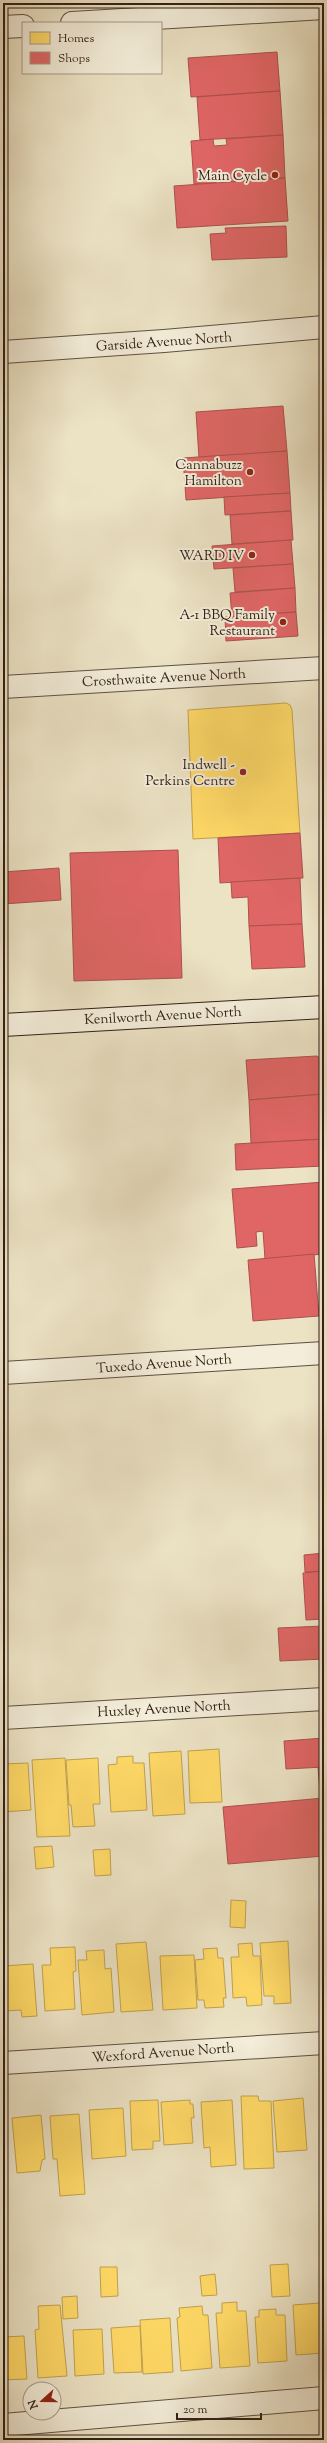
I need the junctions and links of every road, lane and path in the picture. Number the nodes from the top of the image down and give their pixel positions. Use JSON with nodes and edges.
{"nodes":[{"id":1,"x":324,"y":8,"type":"edge"},
{"id":2,"x":89,"y":22,"type":"edge"},
{"id":3,"x":22,"y":26,"type":"edge"},
{"id":4,"x":3,"y":27,"type":"edge"},
{"id":5,"x":324,"y":327,"type":"edge"},
{"id":6,"x":3,"y":352,"type":"edge"},
{"id":7,"x":324,"y":668,"type":"edge"},
{"id":8,"x":3,"y":687,"type":"edge"},
{"id":9,"x":324,"y":1007,"type":"edge"},
{"id":10,"x":3,"y":1025,"type":"edge"},
{"id":11,"x":324,"y":1353,"type":"edge"},
{"id":12,"x":3,"y":1373,"type":"edge"},
{"id":13,"x":324,"y":1699,"type":"edge"},
{"id":14,"x":3,"y":1718,"type":"edge"},
{"id":15,"x":324,"y":2043,"type":"edge"},
{"id":16,"x":3,"y":2063,"type":"edge"},
{"id":17,"x":324,"y":2398,"type":"edge"},
{"id":18,"x":3,"y":2425,"type":"edge"}],
"edges":[{"from":1,"to":2,"type":"street"},
{"from":3,"to":4,"type":"street"},
{"from":5,"to":6,"type":"street","name":"Garside Avenue North"},
{"from":7,"to":8,"type":"street","name":"Crosthwaite Avenue North"},
{"from":9,"to":10,"type":"street","name":"Kenilworth Avenue North"},
{"from":11,"to":12,"type":"street","name":"Tuxedo Avenue North"},
{"from":13,"to":14,"type":"street","name":"Huxley Avenue North"},
{"from":15,"to":16,"type":"street","name":"Wexford Avenue North"},
{"from":17,"to":18,"type":"street"}]}
